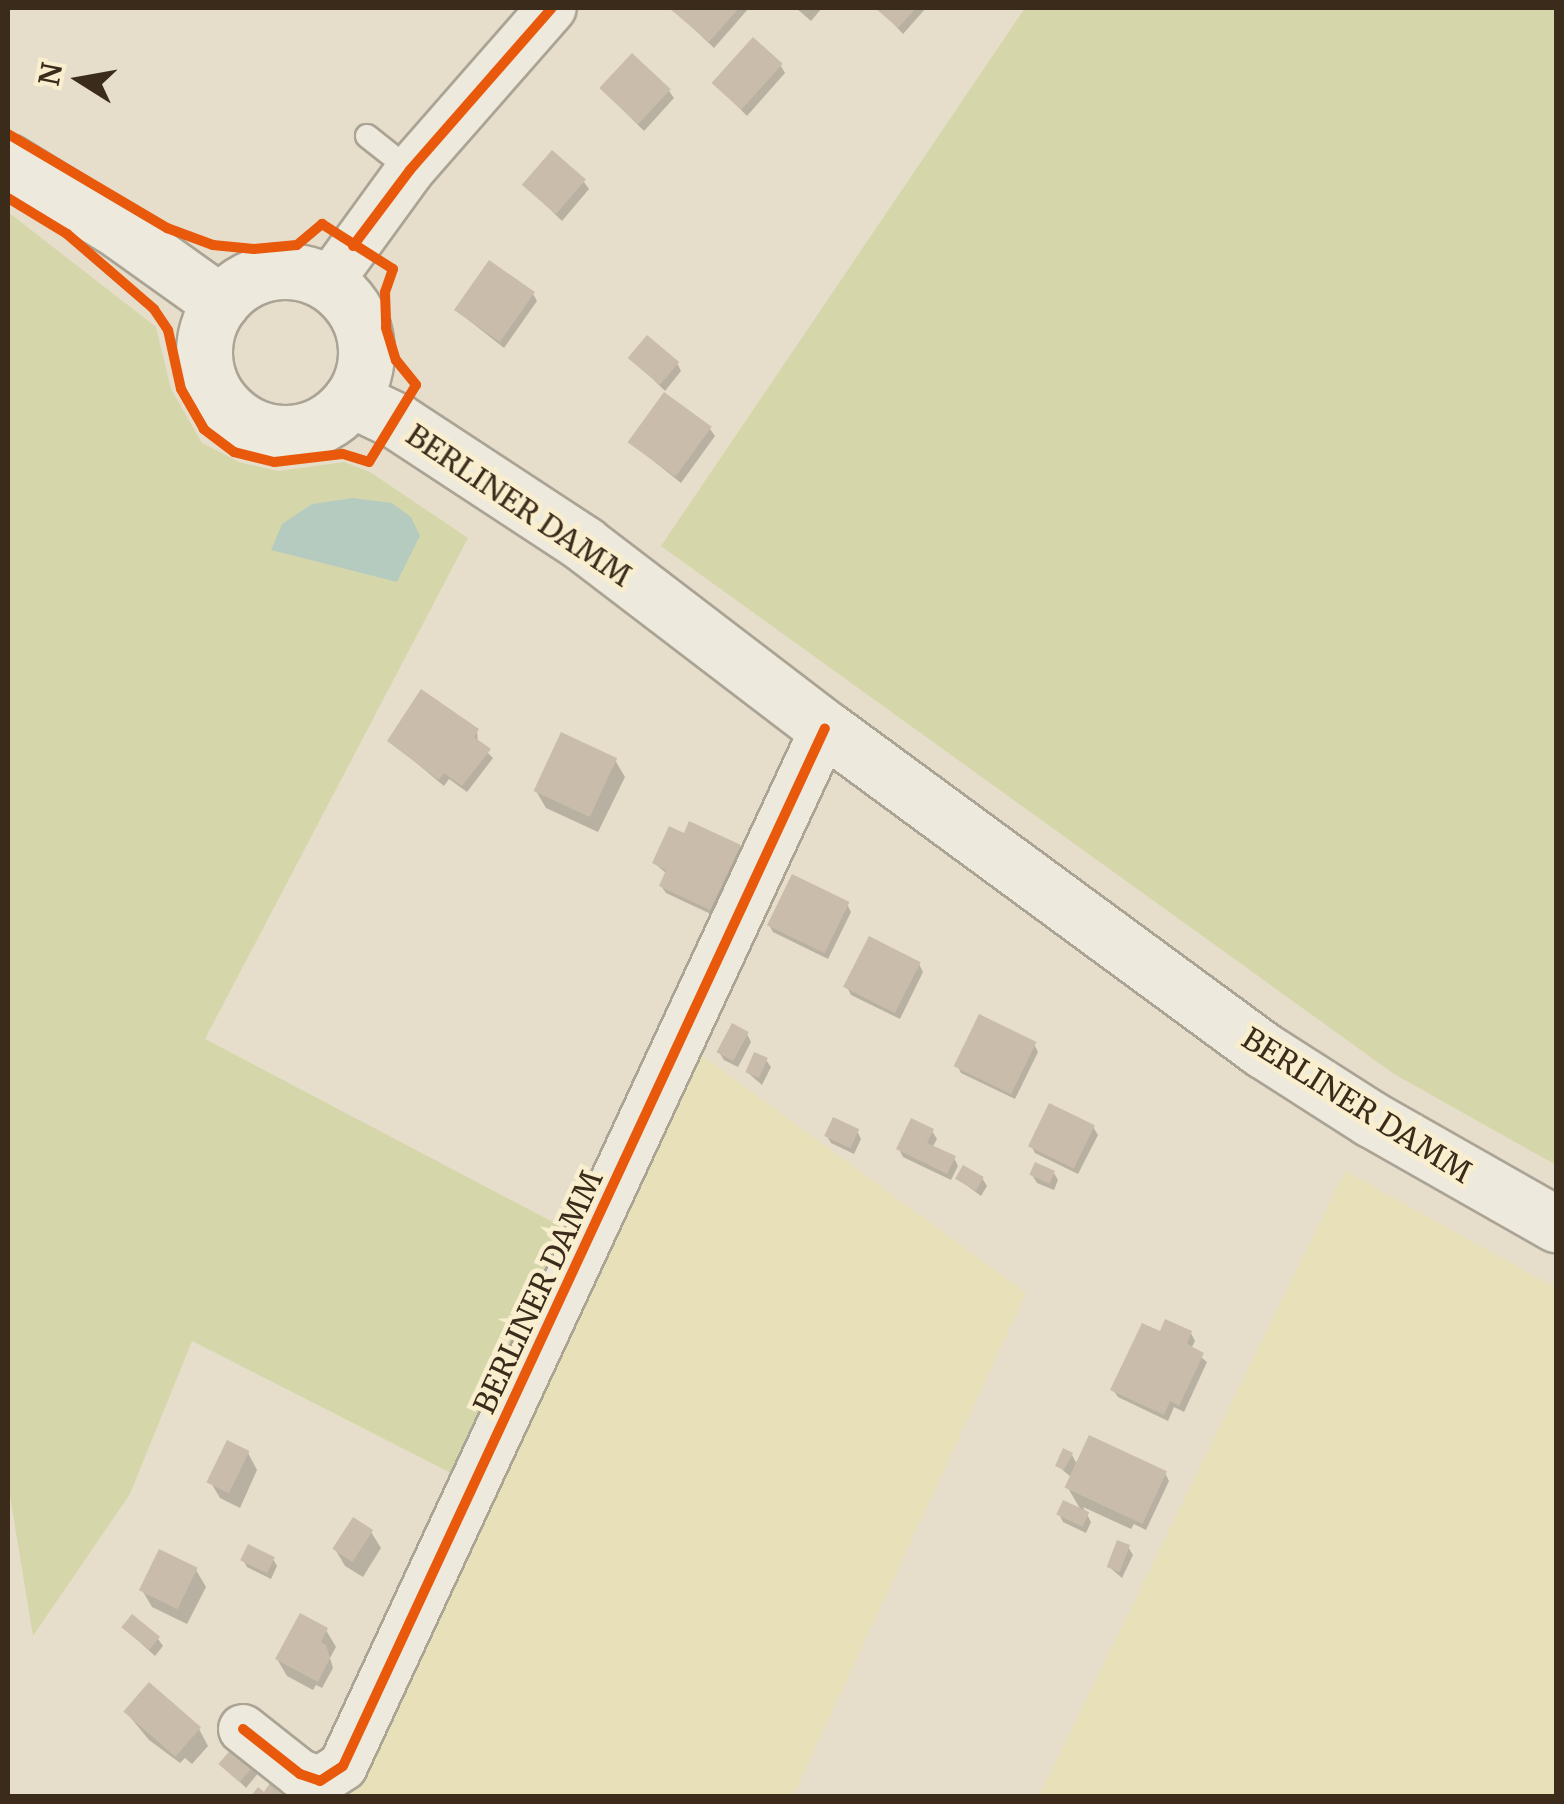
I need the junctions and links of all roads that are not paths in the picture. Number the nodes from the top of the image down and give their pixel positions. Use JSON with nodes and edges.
{"nodes":[{"id":1,"x":552,"y":8,"type":"edge"},
{"id":2,"x":367,"y":136,"type":"dead end"},
{"id":3,"x":8,"y":162,"type":"edge"},
{"id":4,"x":410,"y":170,"type":"junction"},
{"id":5,"x":328,"y":284,"type":"junction"},
{"id":6,"x":221,"y":302,"type":"junction"},
{"id":7,"x":351,"y":399,"type":"junction"},
{"id":8,"x":825,"y":728,"type":"junction"},
{"id":9,"x":1556,"y":1224,"type":"edge"},
{"id":10,"x":243,"y":1729,"type":"dead end"}],
"edges":[{"from":1,"to":4,"type":"street"},
{"from":2,"to":4,"type":"lane"},
{"from":3,"to":6,"type":"main road"},
{"from":4,"to":5,"type":"street"},
{"from":5,"to":6,"type":"main road"},
{"from":5,"to":7,"type":"main road"},
{"from":6,"to":7,"type":"main road"},
{"from":7,"to":8,"type":"main road","name":"BERLINER DAMM"},
{"from":8,"to":9,"type":"main road","name":"BERLINER DAMM"},
{"from":8,"to":10,"type":"street","name":"BERLINER DAMM"}]}
